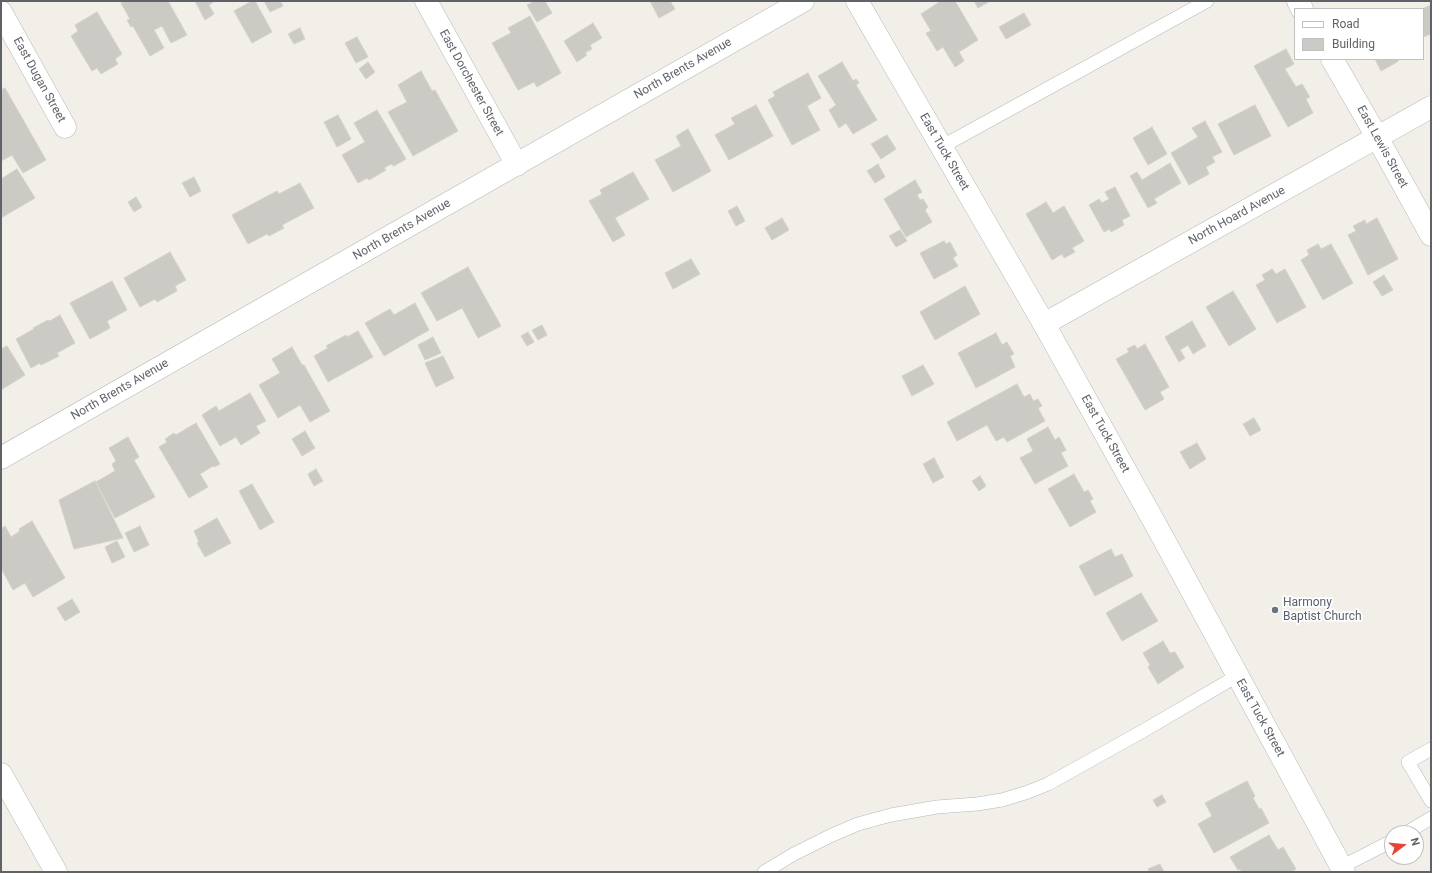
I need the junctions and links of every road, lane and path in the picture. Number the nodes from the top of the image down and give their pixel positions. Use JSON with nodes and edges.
{"nodes":[{"id":1,"x":426,"y":1,"type":"edge"},
{"id":2,"x":803,"y":1,"type":"edge"},
{"id":3,"x":857,"y":1,"type":"edge"},
{"id":4,"x":1207,"y":1,"type":"edge"},
{"id":5,"x":1,"y":12,"type":"edge"},
{"id":6,"x":1333,"y":60,"type":"edge"},
{"id":7,"x":1431,"y":107,"type":"edge"},
{"id":8,"x":65,"y":127,"type":"dead end"},
{"id":9,"x":1377,"y":137,"type":"junction"},
{"id":10,"x":941,"y":147,"type":"junction"},
{"id":11,"x":517,"y":165,"type":"junction"},
{"id":12,"x":1431,"y":236,"type":"edge"},
{"id":13,"x":1044,"y":324,"type":"junction"},
{"id":14,"x":1,"y":458,"type":"edge"},
{"id":15,"x":1237,"y":676,"type":"junction"},
{"id":16,"x":1431,"y":749,"type":"edge"},
{"id":17,"x":1,"y":774,"type":"edge"},
{"id":18,"x":1431,"y":801,"type":"edge"},
{"id":19,"x":1431,"y":818,"type":"edge"},
{"id":20,"x":1419,"y":825,"type":"edge"},
{"id":21,"x":1384,"y":846,"type":"edge"},
{"id":22,"x":1343,"y":870,"type":"edge"},
{"id":23,"x":56,"y":872,"type":"edge"},
{"id":24,"x":764,"y":872,"type":"edge"}],
"edges":[{"from":1,"to":11,"type":"street","name":"East Dorchester Street"},
{"from":2,"to":11,"type":"street","name":"North Brents Avenue"},
{"from":3,"to":10,"type":"street","name":"East Tuck Street"},
{"from":4,"to":10,"type":"lane"},
{"from":5,"to":8,"type":"street","name":"East Dugan Street"},
{"from":6,"to":9,"type":"street","name":"East Lewis Street"},
{"from":7,"to":9,"type":"street","name":"North Hoard Avenue"},
{"from":9,"to":12,"type":"street","name":"East Lewis Street"},
{"from":9,"to":13,"type":"street","name":"North Hoard Avenue"},
{"from":10,"to":13,"type":"street","name":"East Tuck Street"},
{"from":11,"to":14,"type":"street","name":"North Brents Avenue"},
{"from":13,"to":15,"type":"street","name":"East Tuck Street"},
{"from":15,"to":22,"type":"street","name":"East Tuck Street"},
{"from":15,"to":24,"type":"lane"},
{"from":16,"to":18,"type":"lane"},
{"from":17,"to":23,"type":"street"},
{"from":19,"to":20,"type":"lane"},
{"from":21,"to":22,"type":"lane"}]}
